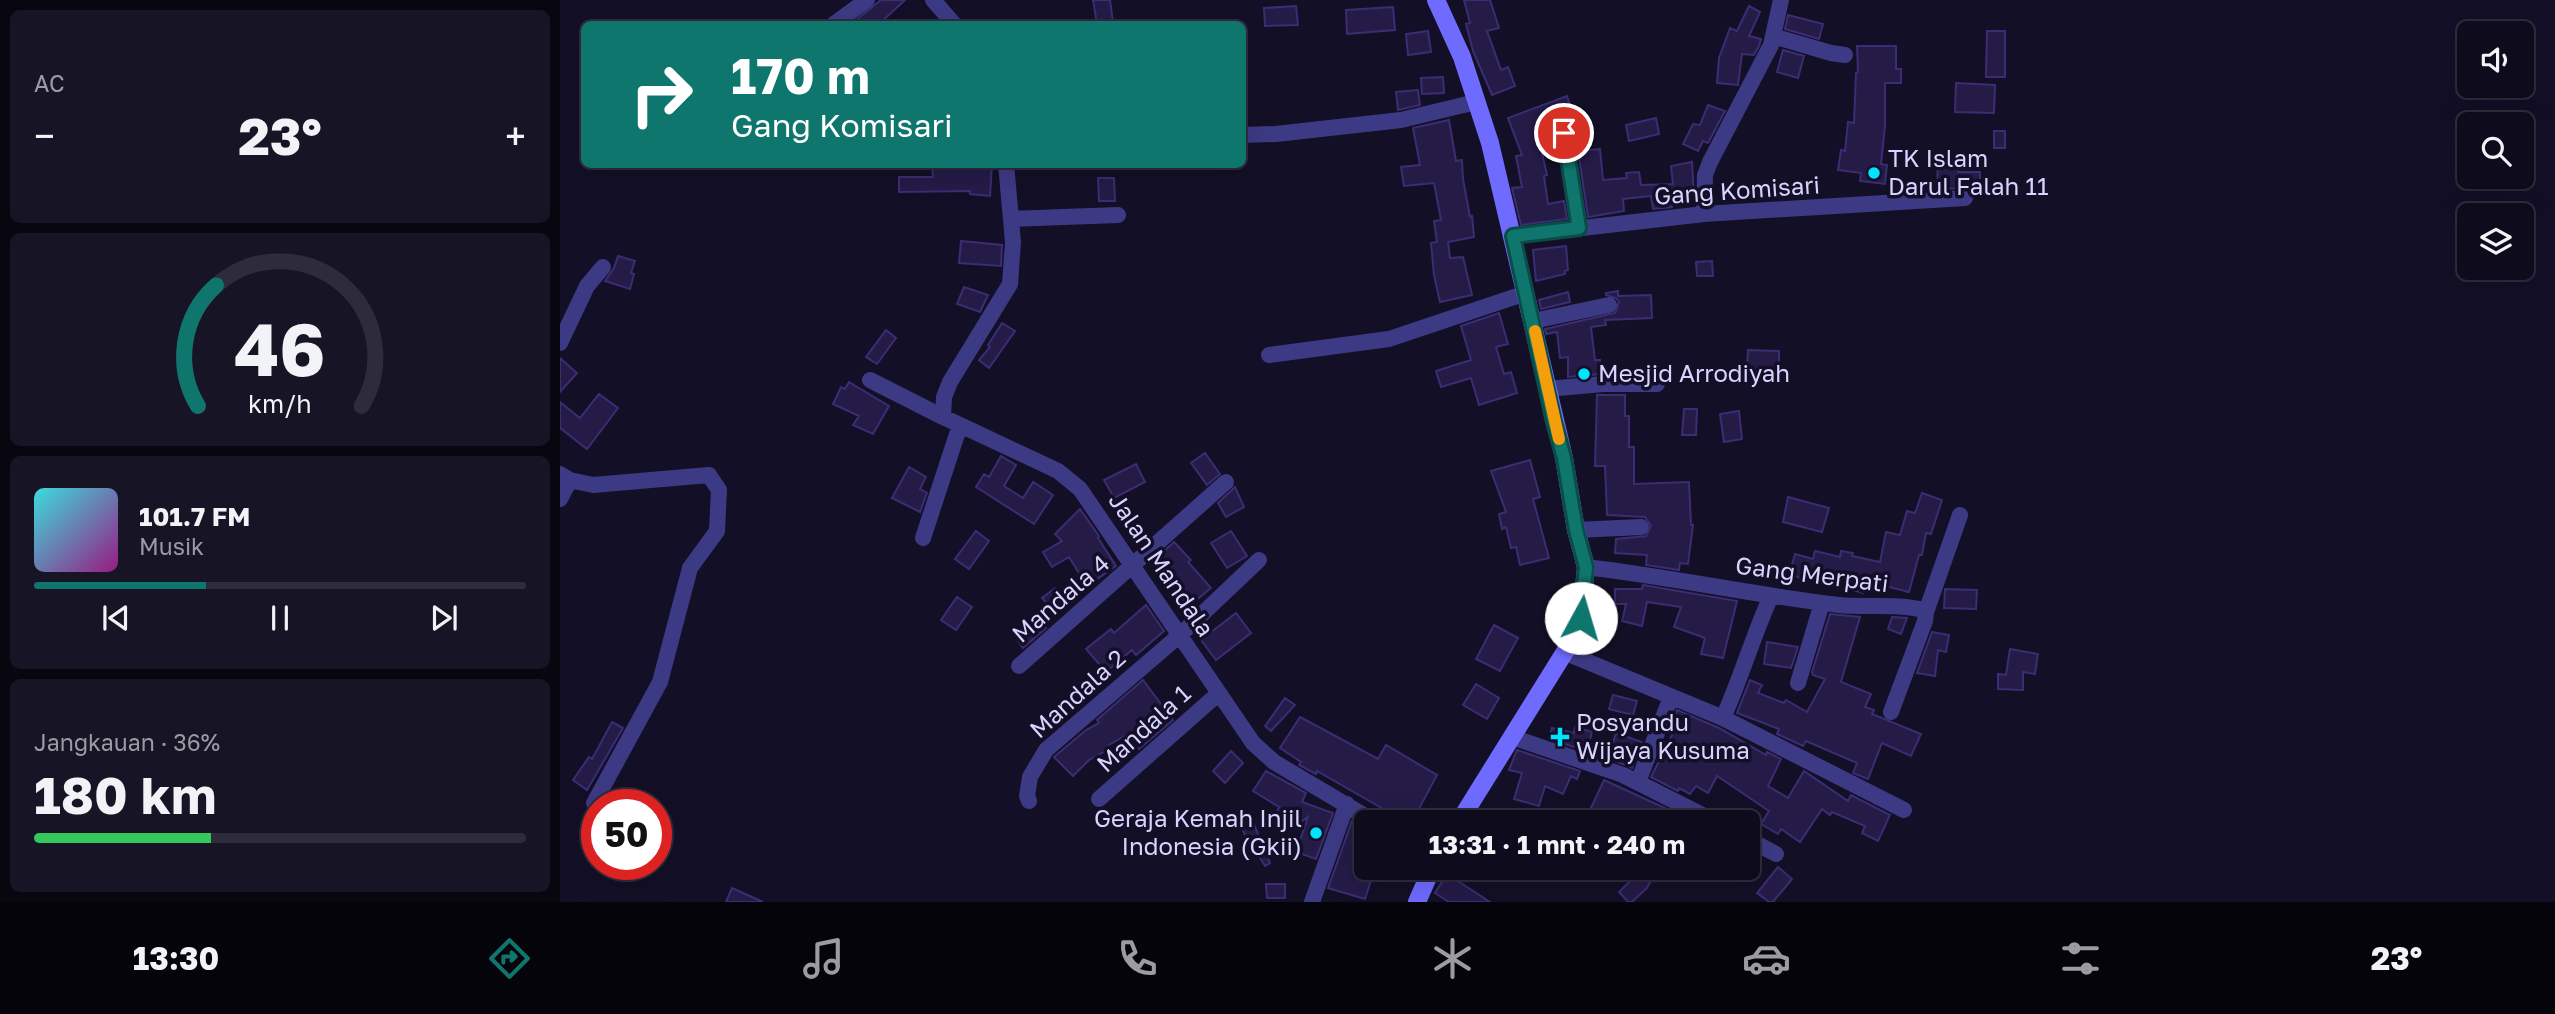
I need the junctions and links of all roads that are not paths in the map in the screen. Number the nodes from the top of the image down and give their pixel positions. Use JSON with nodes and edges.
{"nodes":[{"id":1,"x":867,"y":0,"type":"edge"},
{"id":2,"x":933,"y":0,"type":"edge"},
{"id":3,"x":1436,"y":0,"type":"edge"},
{"id":4,"x":1781,"y":0,"type":"edge"},
{"id":5,"x":838,"y":21,"type":"edge"},
{"id":6,"x":951,"y":21,"type":"edge"},
{"id":7,"x":1773,"y":36,"type":"junction"},
{"id":8,"x":1846,"y":55,"type":"dead end"},
{"id":9,"x":1476,"y":102,"type":"junction"},
{"id":10,"x":1564,"y":133,"type":"dead end"},
{"id":11,"x":1246,"y":135,"type":"edge"},
{"id":12,"x":1006,"y":168,"type":"edge"},
{"id":13,"x":1965,"y":198,"type":"dead end"},
{"id":14,"x":1704,"y":214,"type":"junction"},
{"id":15,"x":1118,"y":215,"type":"dead end"},
{"id":16,"x":1012,"y":219,"type":"junction"},
{"id":17,"x":1579,"y":228,"type":"junction"},
{"id":18,"x":1513,"y":236,"type":"junction"},
{"id":19,"x":603,"y":267,"type":"dead end"},
{"id":20,"x":1527,"y":293,"type":"junction"},
{"id":21,"x":1609,"y":305,"type":"dead end"},
{"id":22,"x":1532,"y":321,"type":"junction"},
{"id":23,"x":560,"y":343,"type":"edge"},
{"id":24,"x":1269,"y":355,"type":"dead end"},
{"id":25,"x":870,"y":380,"type":"dead end"},
{"id":26,"x":1657,"y":384,"type":"dead end"},
{"id":27,"x":1547,"y":389,"type":"junction"},
{"id":28,"x":943,"y":417,"type":"junction"},
{"id":29,"x":961,"y":425,"type":"junction"},
{"id":30,"x":565,"y":477,"type":"edge"},
{"id":31,"x":1226,"y":482,"type":"dead end"},
{"id":32,"x":560,"y":499,"type":"edge"},
{"id":33,"x":1960,"y":515,"type":"dead end"},
{"id":34,"x":1641,"y":527,"type":"dead end"},
{"id":35,"x":1576,"y":530,"type":"junction"},
{"id":36,"x":923,"y":538,"type":"dead end"},
{"id":37,"x":1259,"y":560,"type":"dead end"},
{"id":38,"x":1133,"y":566,"type":"junction"},
{"id":39,"x":1586,"y":567,"type":"junction"},
{"id":40,"x":1771,"y":596,"type":"junction"},
{"id":41,"x":1822,"y":603,"type":"junction"},
{"id":42,"x":1926,"y":612,"type":"junction"},
{"id":43,"x":1181,"y":634,"type":"junction"},
{"id":44,"x":1564,"y":652,"type":"junction"},
{"id":45,"x":1019,"y":666,"type":"dead end"},
{"id":46,"x":1798,"y":683,"type":"dead end"},
{"id":47,"x":1219,"y":693,"type":"junction"},
{"id":48,"x":1671,"y":696,"type":"junction"},
{"id":49,"x":1891,"y":712,"type":"dead end"},
{"id":50,"x":1723,"y":718,"type":"junction"},
{"id":51,"x":1512,"y":737,"type":"junction"},
{"id":52,"x":1638,"y":782,"type":"junction"},
{"id":53,"x":602,"y":789,"type":"edge"},
{"id":54,"x":1100,"y":799,"type":"dead end"},
{"id":55,"x":1029,"y":801,"type":"dead end"},
{"id":56,"x":1347,"y":804,"type":"junction"},
{"id":57,"x":1356,"y":810,"type":"edge"},
{"id":58,"x":1466,"y":810,"type":"edge"},
{"id":59,"x":1693,"y":810,"type":"edge"},
{"id":60,"x":1904,"y":810,"type":"dead end"},
{"id":61,"x":1760,"y":845,"type":"edge"},
{"id":62,"x":1776,"y":854,"type":"dead end"},
{"id":63,"x":1426,"y":880,"type":"edge"},
{"id":64,"x":1312,"y":902,"type":"edge"},
{"id":65,"x":1416,"y":902,"type":"edge"}],
"edges":[{"from":1,"to":5,"type":"street"},
{"from":2,"to":6,"type":"street"},
{"from":3,"to":9,"type":"main road"},
{"from":4,"to":7,"type":"street"},
{"from":7,"to":8,"type":"street"},
{"from":7,"to":14,"type":"street"},
{"from":9,"to":11,"type":"street"},
{"from":9,"to":18,"type":"main road"},
{"from":10,"to":17,"type":"street"},
{"from":12,"to":16,"type":"street"},
{"from":13,"to":14,"type":"street","name":"Gang Komisari"},
{"from":14,"to":17,"type":"street","name":"Gang Komisari"},
{"from":15,"to":16,"type":"street"},
{"from":16,"to":28,"type":"street"},
{"from":17,"to":18,"type":"street","name":"Gang Komisari"},
{"from":18,"to":20,"type":"main road"},
{"from":19,"to":23,"type":"street"},
{"from":20,"to":22,"type":"main road"},
{"from":20,"to":24,"type":"street"},
{"from":21,"to":22,"type":"street"},
{"from":22,"to":27,"type":"main road"},
{"from":25,"to":28,"type":"street","name":"Jalan Mandala"},
{"from":26,"to":27,"type":"street"},
{"from":27,"to":35,"type":"main road"},
{"from":28,"to":29,"type":"street","name":"Jalan Mandala"},
{"from":29,"to":36,"type":"street"},
{"from":29,"to":38,"type":"street","name":"Jalan Mandala"},
{"from":30,"to":32,"type":"street"},
{"from":30,"to":53,"type":"street"},
{"from":31,"to":38,"type":"street","name":"Mandala 4"},
{"from":33,"to":42,"type":"street"},
{"from":34,"to":35,"type":"street"},
{"from":35,"to":39,"type":"main road"},
{"from":37,"to":43,"type":"street","name":"Mandala 2"},
{"from":38,"to":43,"type":"street","name":"Jalan Mandala"},
{"from":38,"to":45,"type":"street","name":"Mandala 4"},
{"from":39,"to":40,"type":"street","name":"Gang Merpati"},
{"from":39,"to":44,"type":"main road"},
{"from":40,"to":41,"type":"street","name":"Gang Merpati"},
{"from":40,"to":50,"type":"street"},
{"from":41,"to":42,"type":"street","name":"Gang Merpati"},
{"from":41,"to":46,"type":"street"},
{"from":42,"to":49,"type":"street"},
{"from":43,"to":47,"type":"street","name":"Jalan Mandala"},
{"from":43,"to":55,"type":"street","name":"Mandala 2"},
{"from":44,"to":48,"type":"street"},
{"from":44,"to":51,"type":"main road"},
{"from":47,"to":54,"type":"street","name":"Mandala 1"},
{"from":47,"to":56,"type":"street","name":"Jalan Mandala"},
{"from":48,"to":50,"type":"street"},
{"from":48,"to":52,"type":"street"},
{"from":50,"to":60,"type":"street"},
{"from":51,"to":52,"type":"street"},
{"from":51,"to":58,"type":"main road"},
{"from":52,"to":59,"type":"street"},
{"from":56,"to":57,"type":"street","name":"Jalan Mandala"},
{"from":56,"to":64,"type":"street"},
{"from":61,"to":62,"type":"street"},
{"from":63,"to":65,"type":"main road"}]}
